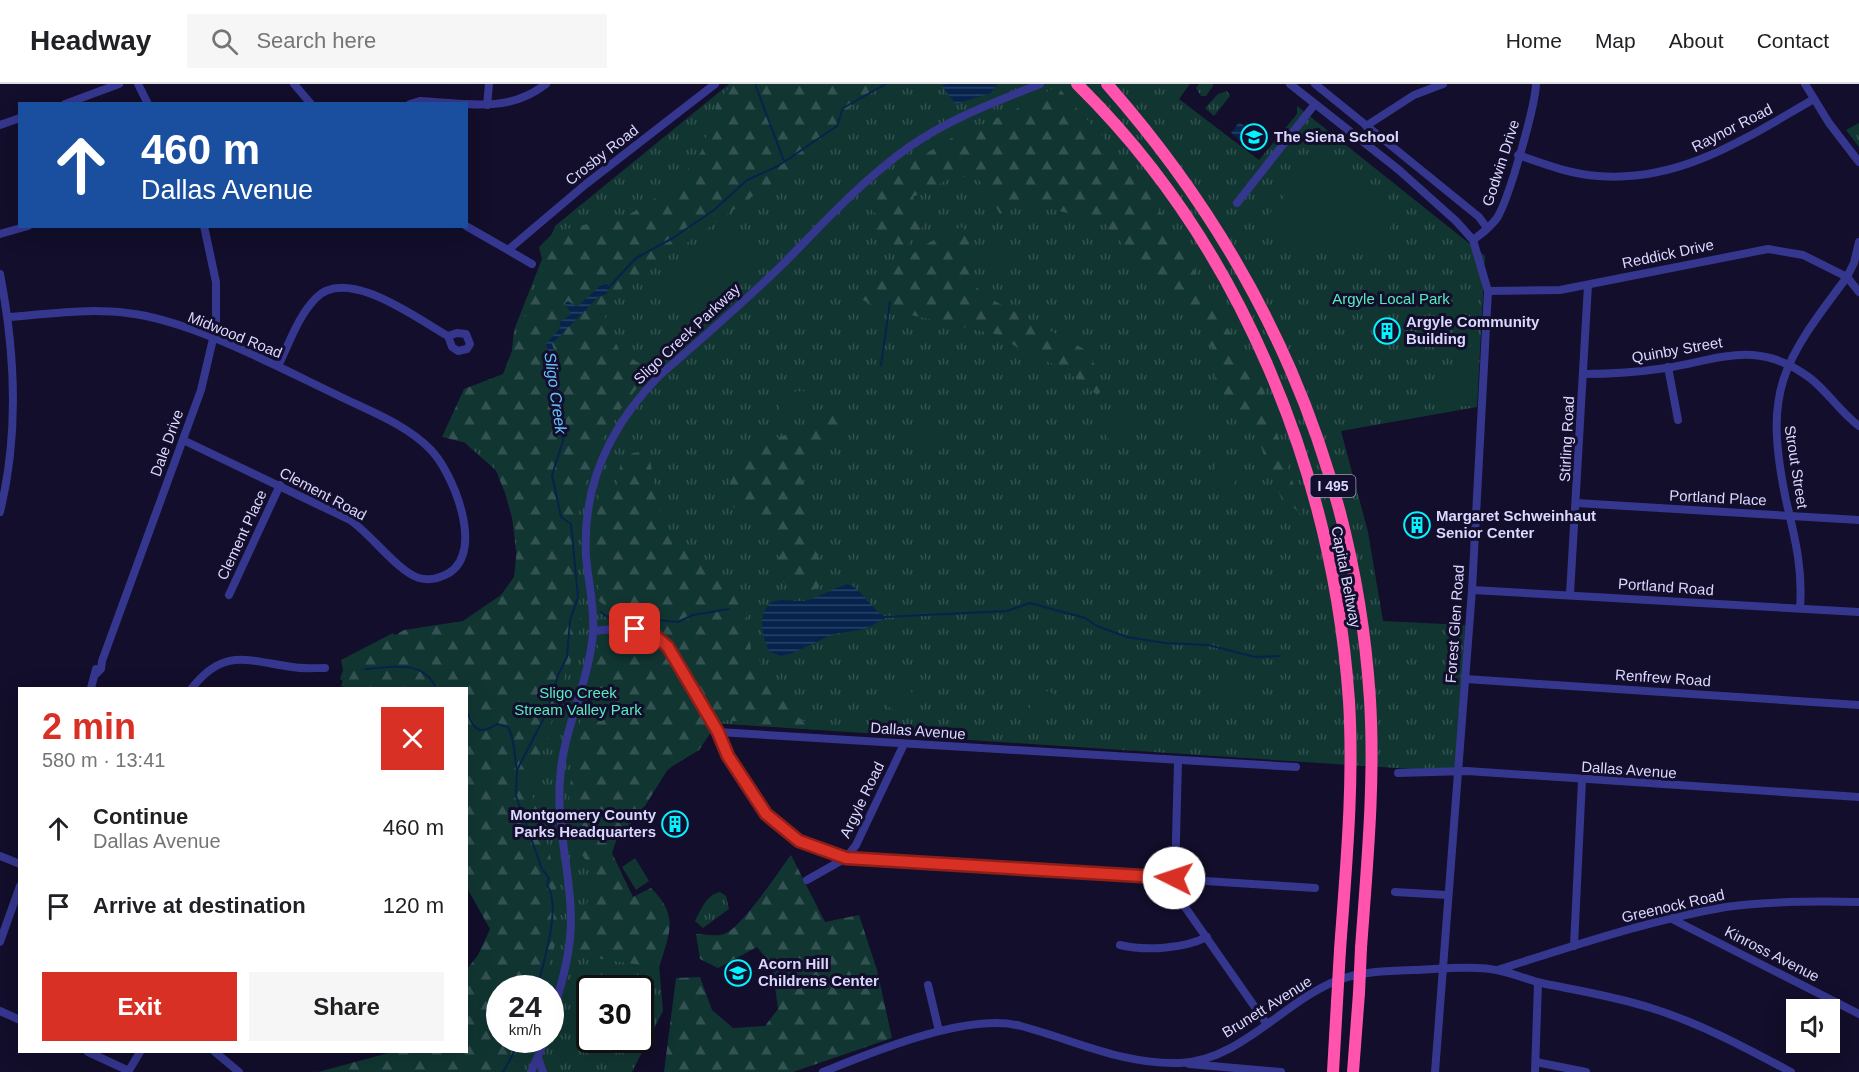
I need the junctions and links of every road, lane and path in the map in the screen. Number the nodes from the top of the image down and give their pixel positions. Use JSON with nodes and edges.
{"nodes":[{"id":1,"x":119,"y":84,"type":"edge"},
{"id":2,"x":138,"y":84,"type":"edge"},
{"id":3,"x":294,"y":84,"type":"edge"},
{"id":4,"x":489,"y":84,"type":"edge"},
{"id":5,"x":546,"y":84,"type":"edge"},
{"id":6,"x":715,"y":84,"type":"edge"},
{"id":7,"x":1040,"y":84,"type":"edge"},
{"id":8,"x":1107,"y":84,"type":"edge"},
{"id":9,"x":1290,"y":84,"type":"edge"},
{"id":10,"x":1314,"y":84,"type":"edge"},
{"id":11,"x":1443,"y":84,"type":"edge"},
{"id":12,"x":1536,"y":84,"type":"edge"},
{"id":13,"x":1806,"y":84,"type":"edge"},
{"id":14,"x":1080,"y":86,"type":"edge"},
{"id":15,"x":300,"y":87,"type":"edge"},
{"id":16,"x":1814,"y":99,"type":"junction"},
{"id":17,"x":70,"y":102,"type":"edge"},
{"id":18,"x":147,"y":102,"type":"edge"},
{"id":19,"x":299,"y":102,"type":"edge"},
{"id":20,"x":309,"y":102,"type":"edge"},
{"id":21,"x":415,"y":102,"type":"edge"},
{"id":22,"x":442,"y":102,"type":"edge"},
{"id":23,"x":468,"y":104,"type":"edge"},
{"id":24,"x":1315,"y":104,"type":"junction"},
{"id":25,"x":487,"y":105,"type":"junction"},
{"id":26,"x":18,"y":119,"type":"edge"},
{"id":27,"x":0,"y":125,"type":"edge"},
{"id":28,"x":1366,"y":126,"type":"junction"},
{"id":29,"x":1518,"y":155,"type":"junction"},
{"id":30,"x":1859,"y":162,"type":"edge"},
{"id":31,"x":1237,"y":203,"type":"dead end"},
{"id":32,"x":468,"y":227,"type":"edge"},
{"id":33,"x":21,"y":228,"type":"edge"},
{"id":34,"x":204,"y":228,"type":"edge"},
{"id":35,"x":1487,"y":228,"type":"junction"},
{"id":36,"x":0,"y":234,"type":"edge"},
{"id":37,"x":1473,"y":240,"type":"junction"},
{"id":38,"x":1859,"y":243,"type":"edge"},
{"id":39,"x":508,"y":250,"type":"junction"},
{"id":40,"x":532,"y":264,"type":"dead end"},
{"id":41,"x":0,"y":274,"type":"edge"},
{"id":42,"x":1847,"y":278,"type":"junction"},
{"id":43,"x":1588,"y":285,"type":"junction"},
{"id":44,"x":1488,"y":291,"type":"junction"},
{"id":45,"x":1859,"y":292,"type":"edge"},
{"id":46,"x":9,"y":317,"type":"junction"},
{"id":47,"x":448,"y":336,"type":"dead end"},
{"id":48,"x":213,"y":339,"type":"junction"},
{"id":49,"x":1788,"y":365,"type":"junction"},
{"id":50,"x":278,"y":366,"type":"junction"},
{"id":51,"x":1668,"y":368,"type":"junction"},
{"id":52,"x":1584,"y":374,"type":"junction"},
{"id":53,"x":1678,"y":420,"type":"dead end"},
{"id":54,"x":1859,"y":426,"type":"edge"},
{"id":55,"x":183,"y":440,"type":"junction"},
{"id":56,"x":432,"y":451,"type":"joint"},
{"id":57,"x":280,"y":485,"type":"junction"},
{"id":58,"x":1576,"y":503,"type":"junction"},
{"id":59,"x":0,"y":509,"type":"edge"},
{"id":60,"x":1790,"y":516,"type":"junction"},
{"id":61,"x":1859,"y":520,"type":"edge"},
{"id":62,"x":1472,"y":590,"type":"junction"},
{"id":63,"x":1570,"y":594,"type":"junction"},
{"id":64,"x":229,"y":595,"type":"dead end"},
{"id":65,"x":1800,"y":608,"type":"junction"},
{"id":66,"x":1859,"y":612,"type":"edge"},
{"id":67,"x":593,"y":631,"type":"junction"},
{"id":68,"x":325,"y":668,"type":"dead end"},
{"id":69,"x":1465,"y":680,"type":"junction"},
{"id":70,"x":91,"y":687,"type":"edge"},
{"id":71,"x":193,"y":687,"type":"edge"},
{"id":72,"x":1859,"y":705,"type":"edge"},
{"id":73,"x":718,"y":732,"type":"junction"},
{"id":74,"x":904,"y":744,"type":"junction"},
{"id":75,"x":1178,"y":761,"type":"junction"},
{"id":76,"x":1296,"y":767,"type":"dead end"},
{"id":77,"x":1457,"y":772,"type":"junction"},
{"id":78,"x":1398,"y":773,"type":"dead end"},
{"id":79,"x":1582,"y":780,"type":"junction"},
{"id":80,"x":1859,"y":797,"type":"edge"},
{"id":81,"x":0,"y":856,"type":"edge"},
{"id":82,"x":846,"y":858,"type":"junction"},
{"id":83,"x":18,"y":863,"type":"edge"},
{"id":84,"x":1174,"y":878,"type":"junction"},
{"id":85,"x":807,"y":880,"type":"dead end"},
{"id":86,"x":1315,"y":888,"type":"dead end"},
{"id":87,"x":18,"y":892,"type":"edge"},
{"id":88,"x":1395,"y":892,"type":"dead end"},
{"id":89,"x":1447,"y":895,"type":"junction"},
{"id":90,"x":1859,"y":902,"type":"edge"},
{"id":91,"x":1672,"y":919,"type":"junction"},
{"id":92,"x":1207,"y":937,"type":"junction"},
{"id":93,"x":0,"y":942,"type":"edge"},
{"id":94,"x":1120,"y":945,"type":"dead end"},
{"id":95,"x":1574,"y":946,"type":"junction"},
{"id":96,"x":1443,"y":969,"type":"junction"},
{"id":97,"x":1499,"y":970,"type":"junction"},
{"id":98,"x":563,"y":975,"type":"edge"},
{"id":99,"x":1538,"y":982,"type":"junction"},
{"id":100,"x":928,"y":985,"type":"dead end"},
{"id":101,"x":0,"y":1011,"type":"edge"},
{"id":102,"x":1859,"y":1014,"type":"edge"},
{"id":103,"x":18,"y":1019,"type":"edge"},
{"id":104,"x":1266,"y":1023,"type":"junction"},
{"id":105,"x":939,"y":1031,"type":"junction"},
{"id":106,"x":90,"y":1053,"type":"edge"},
{"id":107,"x":139,"y":1053,"type":"edge"},
{"id":108,"x":216,"y":1053,"type":"edge"},
{"id":109,"x":540,"y":1053,"type":"edge"},
{"id":110,"x":538,"y":1058,"type":"junction"},
{"id":111,"x":850,"y":1062,"type":"junction"},
{"id":112,"x":1536,"y":1062,"type":"junction"},
{"id":113,"x":1182,"y":1063,"type":"junction"},
{"id":114,"x":836,"y":1070,"type":"edge"},
{"id":115,"x":129,"y":1071,"type":"edge"},
{"id":116,"x":239,"y":1072,"type":"edge"},
{"id":117,"x":531,"y":1072,"type":"edge"},
{"id":118,"x":543,"y":1072,"type":"edge"},
{"id":119,"x":823,"y":1072,"type":"edge"},
{"id":120,"x":855,"y":1072,"type":"edge"},
{"id":121,"x":1281,"y":1072,"type":"edge"},
{"id":122,"x":1332,"y":1072,"type":"edge"},
{"id":123,"x":1356,"y":1072,"type":"edge"},
{"id":124,"x":1436,"y":1072,"type":"edge"},
{"id":125,"x":1535,"y":1072,"type":"edge"},
{"id":126,"x":1586,"y":1072,"type":"edge"},
{"id":127,"x":1791,"y":1072,"type":"edge"}],
"edges":[{"from":1,"to":17,"type":"street"},
{"from":2,"to":18,"type":"street"},
{"from":3,"to":15,"type":"street"},
{"from":4,"to":25,"type":"street"},
{"from":5,"to":25,"type":"street"},
{"from":6,"to":39,"type":"street","name":"Crosby Road"},
{"from":7,"to":67,"type":"street","name":"Sligo Creek Parkway"},
{"from":8,"to":123,"type":"highway","name":"Capital Beltway","number":"I 495","bridge":true},
{"from":9,"to":24,"type":"street","name":"Forest Glen Road"},
{"from":10,"to":28,"type":"street"},
{"from":11,"to":28,"type":"street"},
{"from":12,"to":29,"type":"street","name":"Godwin Drive"},
{"from":13,"to":16,"type":"street"},
{"from":14,"to":122,"type":"highway","name":"Capital Beltway","number":"I 495","bridge":true},
{"from":15,"to":19,"type":"street"},
{"from":15,"to":20,"type":"street"},
{"from":16,"to":29,"type":"street","name":"Raynor Road"},
{"from":16,"to":30,"type":"street"},
{"from":21,"to":22,"type":"street"},
{"from":23,"to":25,"type":"street"},
{"from":24,"to":31,"type":"street"},
{"from":24,"to":37,"type":"street","name":"Forest Glen Road"},
{"from":26,"to":27,"type":"street"},
{"from":28,"to":35,"type":"street"},
{"from":29,"to":35,"type":"street","name":"Godwin Drive"},
{"from":32,"to":39,"type":"street"},
{"from":33,"to":36,"type":"street"},
{"from":34,"to":48,"type":"street","name":"Dale Drive"},
{"from":35,"to":37,"type":"street","name":"Godwin Drive"},
{"from":37,"to":44,"type":"street","name":"Forest Glen Road"},
{"from":38,"to":42,"type":"street","name":"Strout Street"},
{"from":39,"to":40,"type":"street"},
{"from":41,"to":46,"type":"street"},
{"from":42,"to":43,"type":"street","name":"Reddick Drive"},
{"from":42,"to":45,"type":"street"},
{"from":42,"to":49,"type":"street","name":"Strout Street"},
{"from":43,"to":44,"type":"street","name":"Reddick Drive"},
{"from":43,"to":52,"type":"street","name":"Stirling Road"},
{"from":44,"to":62,"type":"street","name":"Forest Glen Road"},
{"from":46,"to":48,"type":"street","name":"Midwood Road"},
{"from":46,"to":59,"type":"street"},
{"from":47,"to":50,"type":"street"},
{"from":48,"to":50,"type":"street","name":"Midwood Road"},
{"from":48,"to":55,"type":"street","name":"Dale Drive"},
{"from":49,"to":51,"type":"street","name":"Quinby Street"},
{"from":49,"to":54,"type":"street","name":"Quinby Street"},
{"from":49,"to":60,"type":"street","name":"Strout Street"},
{"from":50,"to":56,"type":"street","name":"Midwood Road"},
{"from":51,"to":52,"type":"street","name":"Quinby Street"},
{"from":51,"to":53,"type":"street"},
{"from":52,"to":58,"type":"street","name":"Stirling Road"},
{"from":55,"to":57,"type":"street","name":"Clement Road"},
{"from":55,"to":70,"type":"street","name":"Dale Drive"},
{"from":56,"to":57,"type":"street","name":"Clement Road"},
{"from":57,"to":64,"type":"street","name":"Clement Place"},
{"from":58,"to":60,"type":"street","name":"Portland Place"},
{"from":58,"to":63,"type":"street","name":"Stirling Road"},
{"from":60,"to":61,"type":"street","name":"Portland Place"},
{"from":60,"to":65,"type":"street","name":"Strout Street"},
{"from":62,"to":63,"type":"street","name":"Portland Road"},
{"from":62,"to":69,"type":"street","name":"Forest Glen Road"},
{"from":63,"to":65,"type":"street","name":"Portland Road"},
{"from":65,"to":66,"type":"street","name":"Portland Road"},
{"from":67,"to":73,"type":"street"},
{"from":67,"to":98,"type":"street","name":"Sligo Creek Parkway"},
{"from":68,"to":71,"type":"street"},
{"from":69,"to":72,"type":"street","name":"Renfrew Road"},
{"from":69,"to":77,"type":"street","name":"Forest Glen Road"},
{"from":73,"to":74,"type":"street","name":"Dallas Avenue"},
{"from":73,"to":82,"type":"street"},
{"from":74,"to":75,"type":"street","name":"Dallas Avenue"},
{"from":74,"to":82,"type":"street","name":"Argyle Road"},
{"from":75,"to":76,"type":"street","name":"Dallas Avenue"},
{"from":75,"to":84,"type":"street"},
{"from":77,"to":78,"type":"street","name":"Dallas Avenue"},
{"from":77,"to":79,"type":"street","name":"Dallas Avenue"},
{"from":77,"to":89,"type":"street","name":"Forest Glen Road"},
{"from":79,"to":80,"type":"street","name":"Dallas Avenue"},
{"from":79,"to":95,"type":"street"},
{"from":81,"to":83,"type":"street"},
{"from":82,"to":84,"type":"street"},
{"from":82,"to":85,"type":"street","name":"Argyle Road"},
{"from":84,"to":86,"type":"street"},
{"from":84,"to":92,"type":"street"},
{"from":87,"to":93,"type":"street"},
{"from":88,"to":89,"type":"street"},
{"from":89,"to":96,"type":"street","name":"Forest Glen Road"},
{"from":90,"to":91,"type":"street","name":"Greenock Road"},
{"from":91,"to":95,"type":"street","name":"Greenock Road"},
{"from":91,"to":102,"type":"street","name":"Kinross Avenue"},
{"from":92,"to":94,"type":"street"},
{"from":92,"to":104,"type":"street"},
{"from":95,"to":97,"type":"street","name":"Greenock Road"},
{"from":96,"to":97,"type":"street","name":"Brunett Avenue"},
{"from":96,"to":104,"type":"street","name":"Brunett Avenue"},
{"from":96,"to":124,"type":"street","name":"Forest Glen Road"},
{"from":97,"to":99,"type":"street","name":"Brunett Avenue"},
{"from":99,"to":112,"type":"street"},
{"from":99,"to":127,"type":"street","name":"Brunett Avenue"},
{"from":100,"to":105,"type":"street"},
{"from":101,"to":103,"type":"street"},
{"from":104,"to":113,"type":"street","name":"Brunett Avenue"},
{"from":105,"to":111,"type":"street","name":"Brunett Avenue"},
{"from":105,"to":113,"type":"street","name":"Brunett Avenue"},
{"from":106,"to":115,"type":"street"},
{"from":107,"to":115,"type":"street"},
{"from":108,"to":116,"type":"street"},
{"from":109,"to":110,"type":"street"},
{"from":110,"to":117,"type":"street"},
{"from":110,"to":118,"type":"street"},
{"from":111,"to":114,"type":"street","name":"Brunett Avenue"},
{"from":111,"to":120,"type":"street"},
{"from":112,"to":125,"type":"street"},
{"from":112,"to":126,"type":"street"},
{"from":113,"to":121,"type":"street"},
{"from":114,"to":119,"type":"street","name":"Brunett Avenue"}]}
